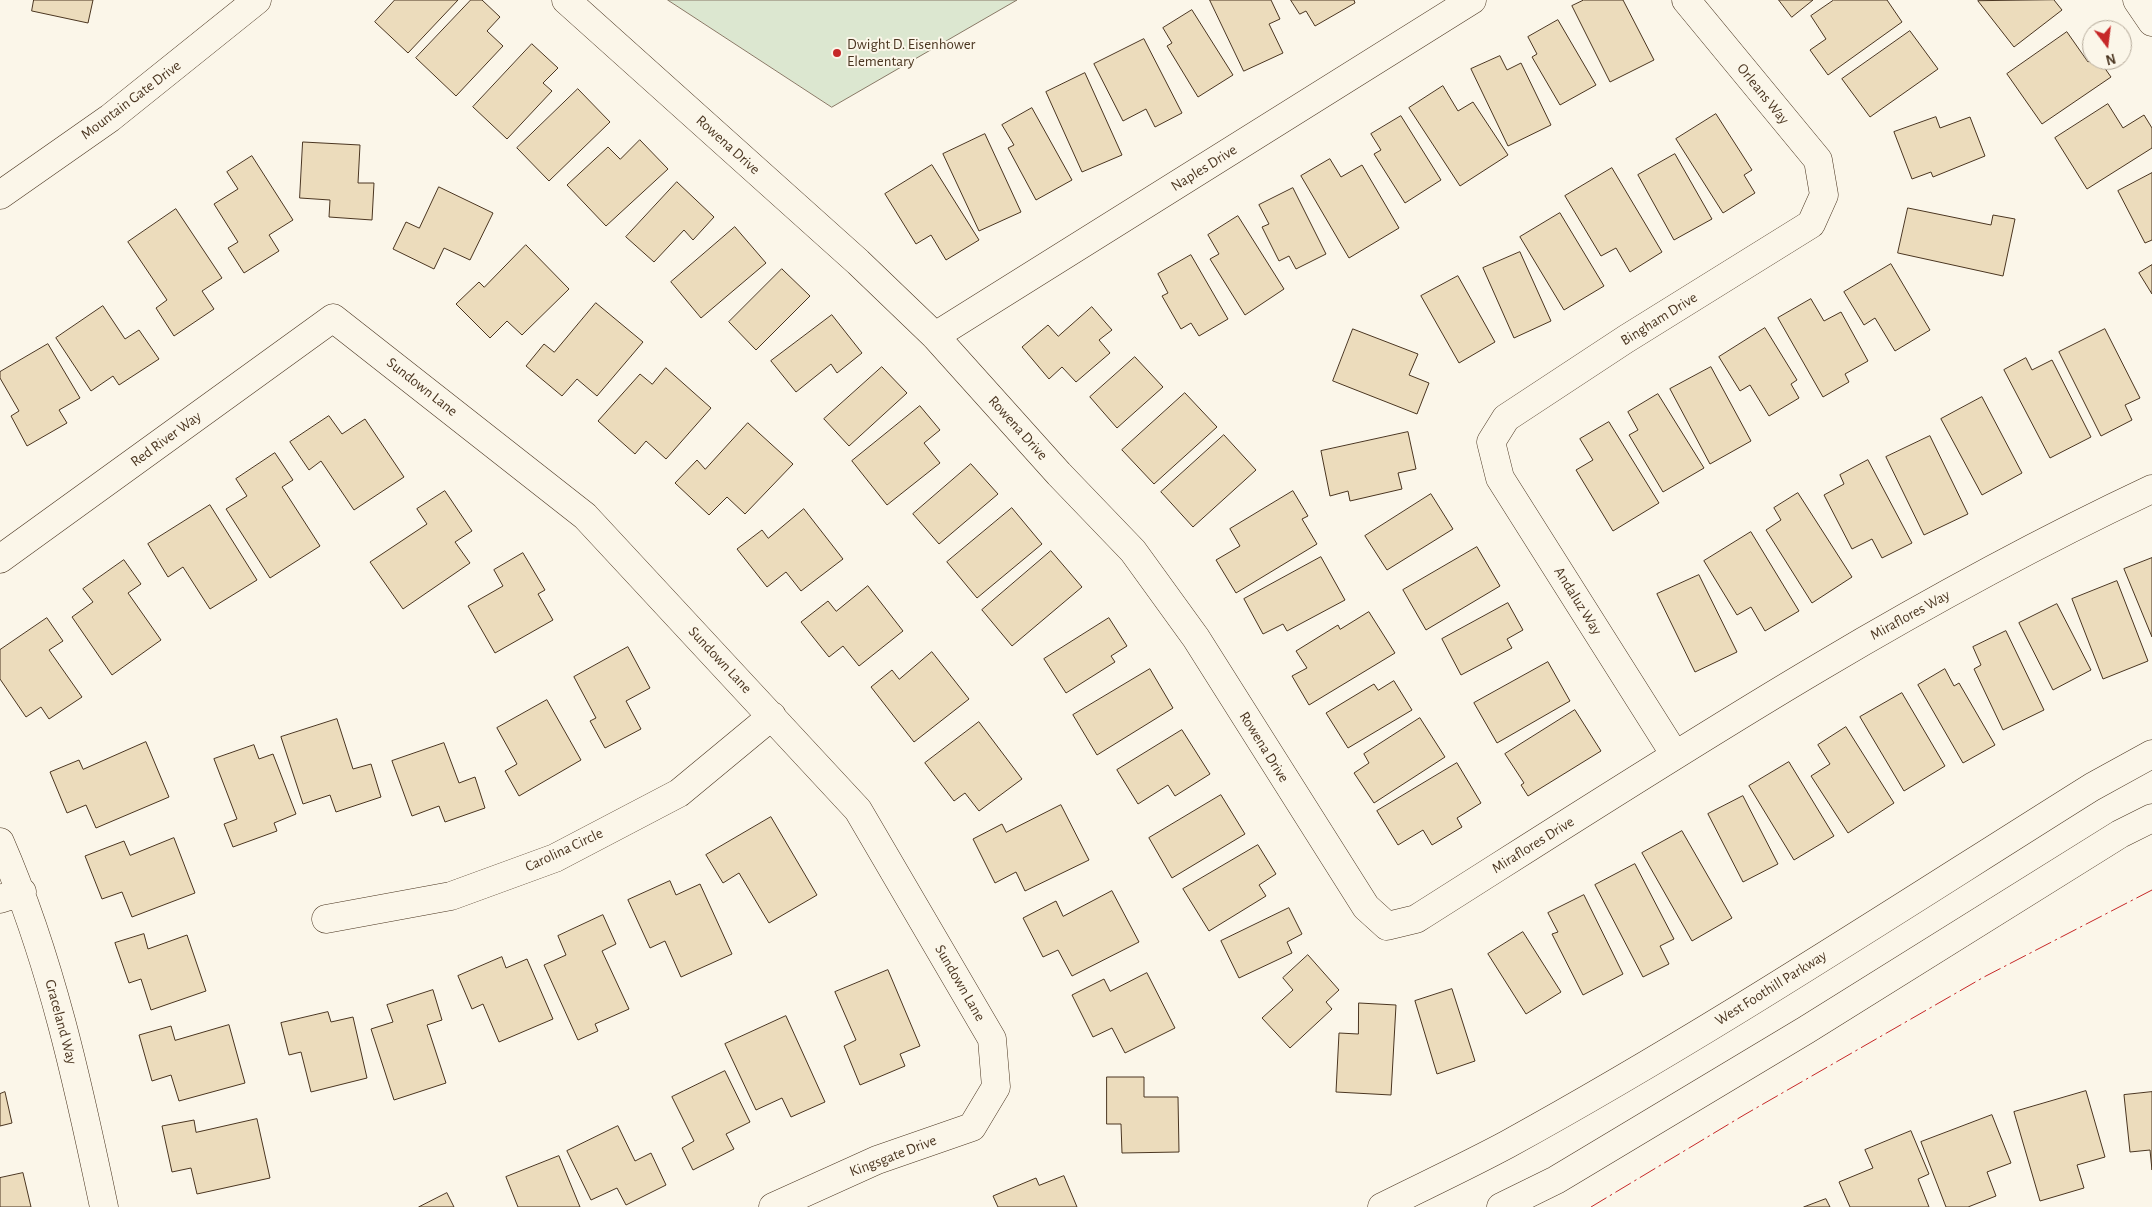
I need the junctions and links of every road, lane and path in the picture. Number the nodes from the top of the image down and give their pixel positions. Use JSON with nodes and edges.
{"nodes":[{"id":1,"x":257,"y":0,"type":"edge"},
{"id":2,"x":566,"y":0,"type":"edge"},
{"id":3,"x":1472,"y":0,"type":"edge"},
{"id":4,"x":1686,"y":0,"type":"edge"},
{"id":5,"x":2137,"y":0,"type":"edge"},
{"id":6,"x":2152,"y":22,"type":"edge"},
{"id":7,"x":1824,"y":195,"type":"joint"},
{"id":8,"x":0,"y":196,"type":"edge"},
{"id":9,"x":333,"y":318,"type":"joint"},
{"id":10,"x":935,"y":336,"type":"junction"},
{"id":11,"x":1491,"y":442,"type":"joint"},
{"id":12,"x":2152,"y":489,"type":"edge"},
{"id":13,"x":0,"y":559,"type":"edge"},
{"id":14,"x":772,"y":716,"type":"junction"},
{"id":15,"x":2152,"y":754,"type":"edge"},
{"id":16,"x":1675,"y":755,"type":"junction"},
{"id":17,"x":2152,"y":818,"type":"edge"},
{"id":18,"x":0,"y":842,"type":"edge"},
{"id":19,"x":11,"y":895,"type":"edge"},
{"id":20,"x":326,"y":919,"type":"dead end"},
{"id":21,"x":1387,"y":926,"type":"joint"},
{"id":22,"x":996,"y":1087,"type":"joint"},
{"id":23,"x":104,"y":1207,"type":"edge"},
{"id":24,"x":774,"y":1207,"type":"edge"},
{"id":25,"x":1382,"y":1207,"type":"edge"},
{"id":26,"x":1501,"y":1207,"type":"edge"}],
"edges":[{"from":1,"to":8,"type":"street","name":"Mountain Gate Drive"},
{"from":2,"to":10,"type":"street","name":"Rowena Drive"},
{"from":3,"to":10,"type":"street","name":"Naples Drive"},
{"from":4,"to":7,"type":"street","name":"Orleans Way"},
{"from":5,"to":6,"type":"street"},
{"from":7,"to":11,"type":"street","name":"Bingham Drive"},
{"from":9,"to":13,"type":"street","name":"Red River Way"},
{"from":9,"to":14,"type":"street","name":"Sundown Lane"},
{"from":10,"to":21,"type":"street","name":"Rowena Drive"},
{"from":11,"to":16,"type":"street","name":"Andaluz Way"},
{"from":12,"to":16,"type":"street","name":"Miraflores Way"},
{"from":14,"to":20,"type":"street","name":"Carolina Circle"},
{"from":14,"to":22,"type":"street","name":"Sundown Lane"},
{"from":15,"to":25,"type":"street","name":"West Foothill Parkway"},
{"from":16,"to":21,"type":"street","name":"Miraflores Drive"},
{"from":17,"to":26,"type":"street"},
{"from":18,"to":19,"type":"street","name":"Graceland Way"},
{"from":19,"to":23,"type":"street","name":"Graceland Way"},
{"from":22,"to":24,"type":"street","name":"Kingsgate Drive"}]}
